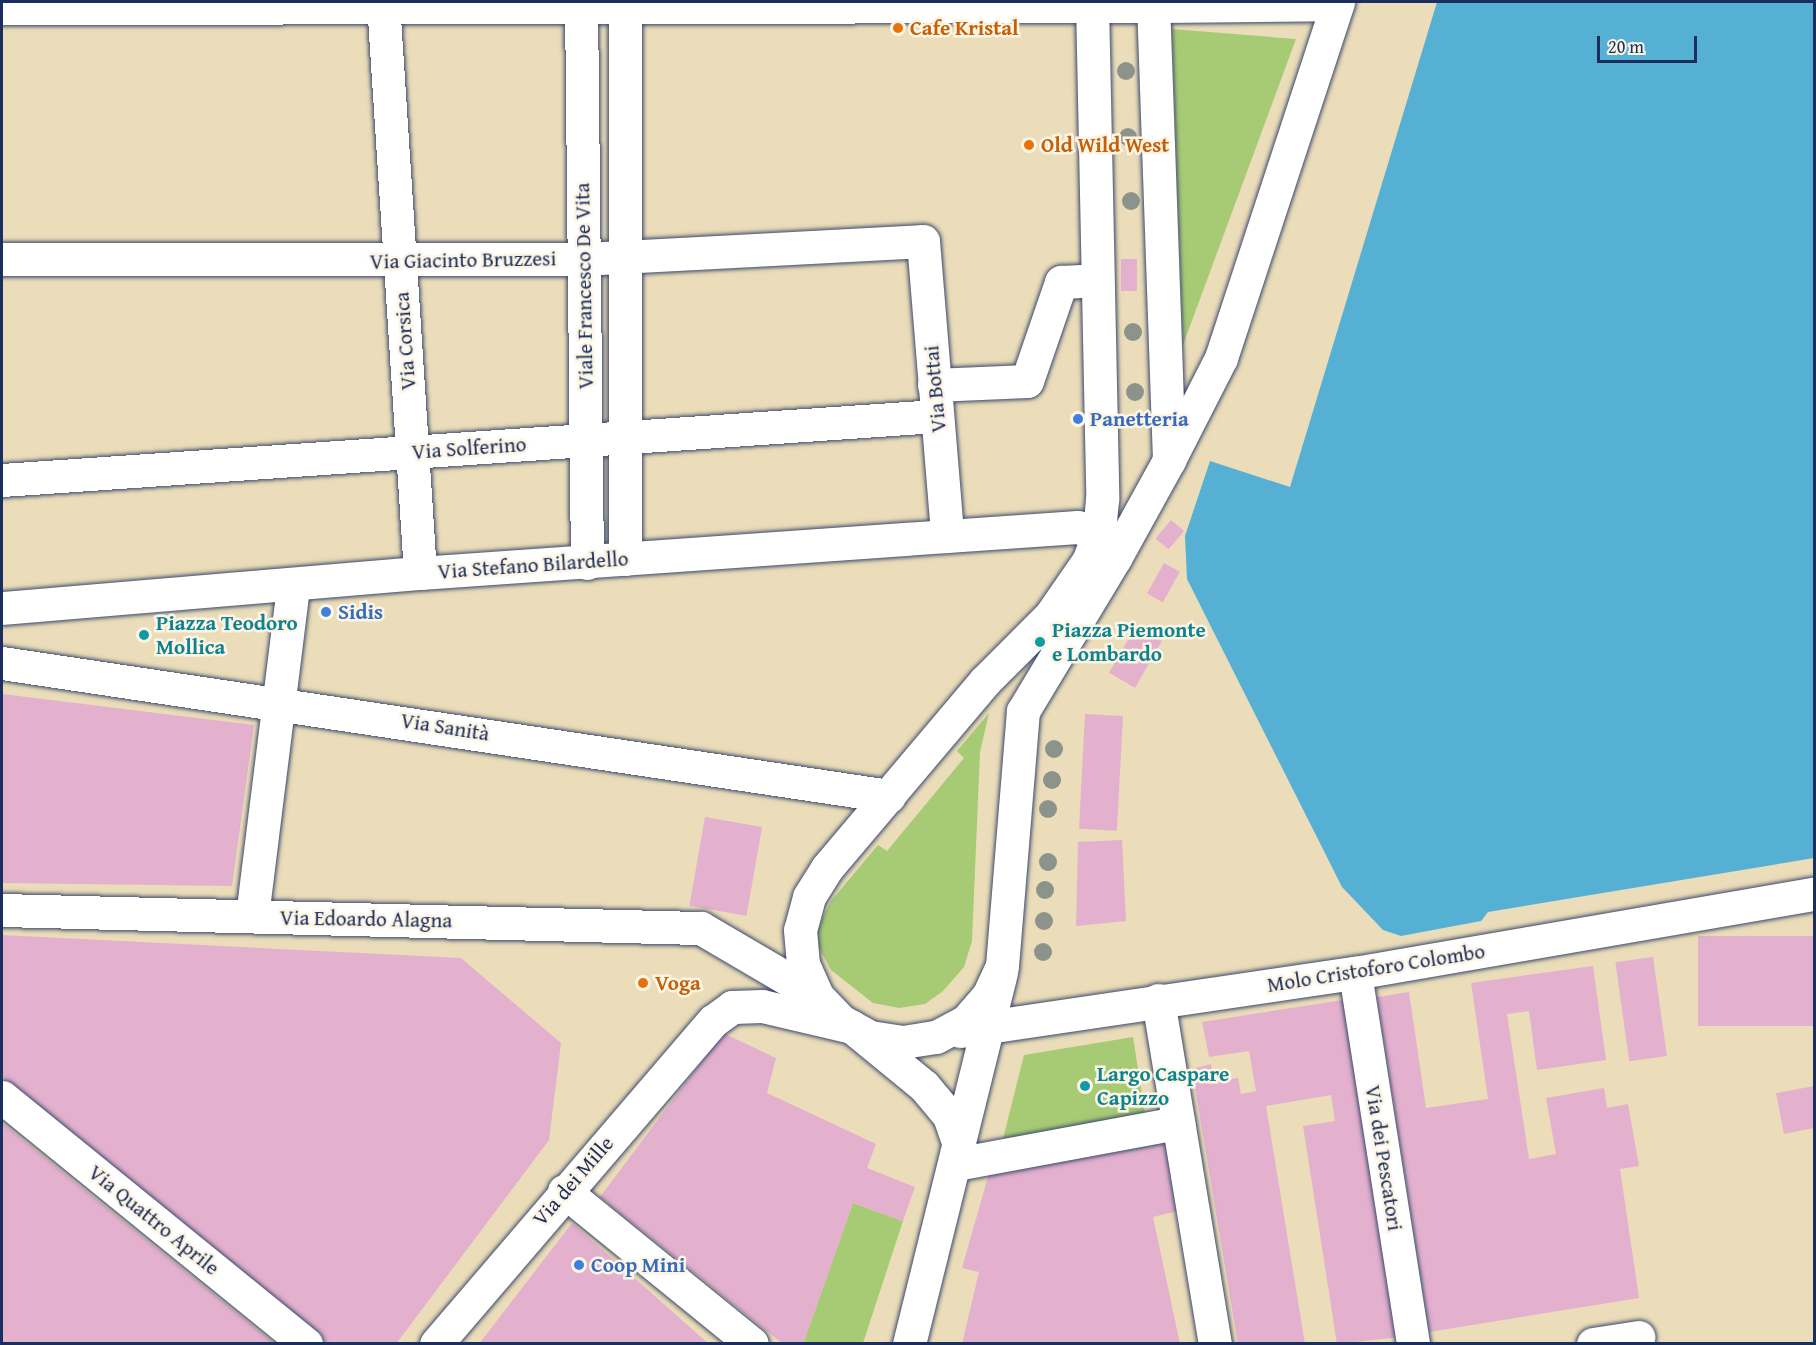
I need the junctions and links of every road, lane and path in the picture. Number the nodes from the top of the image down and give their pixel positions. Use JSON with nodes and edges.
{"nodes":[{"id":1,"x":1337,"y":3,"type":"edge"},
{"id":2,"x":383,"y":4,"type":"edge"},
{"id":3,"x":625,"y":4,"type":"edge"},
{"id":4,"x":1092,"y":4,"type":"edge"},
{"id":5,"x":1153,"y":4,"type":"edge"},
{"id":6,"x":581,"y":5,"type":"edge"},
{"id":7,"x":2,"y":8,"type":"edge"},
{"id":8,"x":924,"y":241,"type":"joint"},
{"id":9,"x":2,"y":258,"type":"edge"},
{"id":10,"x":624,"y":258,"type":"junction"},
{"id":11,"x":583,"y":259,"type":"junction"},
{"id":12,"x":400,"y":261,"type":"junction"},
{"id":13,"x":1096,"y":280,"type":"junction"},
{"id":14,"x":936,"y":401,"type":"junction"},
{"id":15,"x":625,"y":437,"type":"junction"},
{"id":16,"x":585,"y":441,"type":"junction"},
{"id":17,"x":412,"y":452,"type":"junction"},
{"id":18,"x":1169,"y":460,"type":"junction"},
{"id":19,"x":2,"y":480,"type":"edge"},
{"id":20,"x":946,"y":536,"type":"junction"},
{"id":21,"x":1107,"y":545,"type":"junction"},
{"id":22,"x":625,"y":559,"type":"junction"},
{"id":23,"x":586,"y":563,"type":"junction"},
{"id":24,"x":420,"y":573,"type":"junction"},
{"id":25,"x":293,"y":586,"type":"junction"},
{"id":26,"x":2,"y":608,"type":"edge"},
{"id":27,"x":2,"y":663,"type":"edge"},
{"id":28,"x":276,"y":701,"type":"junction"},
{"id":29,"x":888,"y":796,"type":"junction"},
{"id":30,"x":1815,"y":894,"type":"edge"},
{"id":31,"x":2,"y":910,"type":"edge"},
{"id":32,"x":252,"y":916,"type":"junction"},
{"id":33,"x":1002,"y":966,"type":"junction"},
{"id":34,"x":1355,"y":973,"type":"junction"},
{"id":35,"x":817,"y":996,"type":"junction"},
{"id":36,"x":1158,"y":1000,"type":"junction"},
{"id":37,"x":990,"y":1025,"type":"junction"},
{"id":38,"x":852,"y":1028,"type":"junction"},
{"id":39,"x":936,"y":1037,"type":"junction"},
{"id":40,"x":2,"y":1097,"type":"edge"},
{"id":41,"x":1178,"y":1123,"type":"junction"},
{"id":42,"x":958,"y":1156,"type":"junction"},
{"id":43,"x":564,"y":1191,"type":"junction"},
{"id":44,"x":1638,"y":1337,"type":"dead end"},
{"id":45,"x":306,"y":1344,"type":"edge"},
{"id":46,"x":436,"y":1344,"type":"edge"},
{"id":47,"x":752,"y":1344,"type":"edge"},
{"id":48,"x":909,"y":1344,"type":"edge"},
{"id":49,"x":1215,"y":1344,"type":"edge"},
{"id":50,"x":1413,"y":1344,"type":"edge"},
{"id":51,"x":1593,"y":1344,"type":"edge"}],
"edges":[{"from":1,"to":5,"type":"street"},
{"from":1,"to":18,"type":"street"},
{"from":2,"to":6,"type":"street"},
{"from":2,"to":7,"type":"street"},
{"from":2,"to":12,"type":"street","name":"Via Corsica"},
{"from":3,"to":4,"type":"street"},
{"from":3,"to":6,"type":"street"},
{"from":3,"to":10,"type":"street","name":"Viale Francesco De Vita"},
{"from":4,"to":5,"type":"street"},
{"from":4,"to":13,"type":"street"},
{"from":5,"to":18,"type":"street"},
{"from":6,"to":11,"type":"street","name":"Viale Francesco De Vita"},
{"from":8,"to":10,"type":"street","name":"Via Giacinto Bruzzesi"},
{"from":8,"to":14,"type":"street","name":"Via Bottai"},
{"from":9,"to":12,"type":"street","name":"Via Giacinto Bruzzesi"},
{"from":10,"to":11,"type":"street","name":"Via Giacinto Bruzzesi"},
{"from":10,"to":15,"type":"street","name":"Viale Francesco De Vita"},
{"from":11,"to":12,"type":"street","name":"Via Giacinto Bruzzesi"},
{"from":11,"to":16,"type":"street","name":"Viale Francesco De Vita"},
{"from":12,"to":17,"type":"street","name":"Via Corsica"},
{"from":13,"to":14,"type":"street","name":"Via Solferino"},
{"from":13,"to":21,"type":"street"},
{"from":14,"to":15,"type":"street","name":"Via Solferino"},
{"from":14,"to":20,"type":"street","name":"Via Bottai"},
{"from":15,"to":16,"type":"street","name":"Via Solferino"},
{"from":15,"to":22,"type":"street","name":"Viale Francesco De Vita"},
{"from":16,"to":17,"type":"street","name":"Via Solferino"},
{"from":16,"to":23,"type":"street","name":"Viale Francesco De Vita"},
{"from":17,"to":19,"type":"street","name":"Via Solferino"},
{"from":17,"to":24,"type":"street","name":"Via Corsica"},
{"from":18,"to":21,"type":"street"},
{"from":20,"to":21,"type":"street","name":"Via Stefano Bilardello"},
{"from":20,"to":22,"type":"street","name":"Via Stefano Bilardello"},
{"from":21,"to":29,"type":"street"},
{"from":21,"to":33,"type":"street"},
{"from":22,"to":23,"type":"street","name":"Via Stefano Bilardello"},
{"from":23,"to":24,"type":"street","name":"Via Stefano Bilardello"},
{"from":24,"to":25,"type":"street","name":"Via Stefano Bilardello"},
{"from":25,"to":26,"type":"street","name":"Via Stefano Bilardello"},
{"from":25,"to":28,"type":"street"},
{"from":27,"to":28,"type":"street","name":"Via Sanità"},
{"from":28,"to":29,"type":"street","name":"Via Sanità"},
{"from":28,"to":32,"type":"street"},
{"from":29,"to":35,"type":"street"},
{"from":30,"to":34,"type":"street","name":"Molo Cristoforo Colombo"},
{"from":31,"to":32,"type":"street","name":"Via Edoardo Alagna"},
{"from":32,"to":35,"type":"street","name":"Via Edoardo Alagna"},
{"from":33,"to":37,"type":"street"},
{"from":33,"to":39,"type":"street"},
{"from":34,"to":36,"type":"street","name":"Molo Cristoforo Colombo"},
{"from":34,"to":50,"type":"street","name":"Via dei Pescatori"},
{"from":35,"to":38,"type":"street"},
{"from":36,"to":37,"type":"street","name":"Molo Cristoforo Colombo"},
{"from":36,"to":41,"type":"street"},
{"from":37,"to":39,"type":"street","name":"Molo Cristoforo Colombo"},
{"from":37,"to":42,"type":"street"},
{"from":38,"to":39,"type":"street","name":"Molo Cristoforo Colombo"},
{"from":38,"to":42,"type":"street"},
{"from":38,"to":43,"type":"street","name":"Via dei Mille"},
{"from":40,"to":45,"type":"street","name":"Via Quattro Aprile"},
{"from":41,"to":42,"type":"street"},
{"from":41,"to":49,"type":"street"},
{"from":42,"to":48,"type":"street"},
{"from":43,"to":46,"type":"street","name":"Via dei Mille"},
{"from":43,"to":47,"type":"street"},
{"from":44,"to":51,"type":"street"}]}
